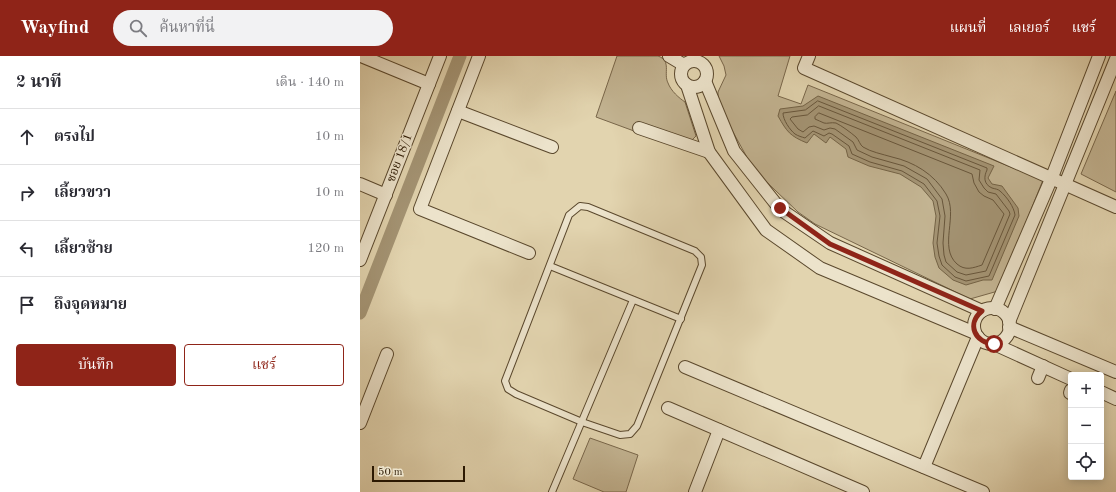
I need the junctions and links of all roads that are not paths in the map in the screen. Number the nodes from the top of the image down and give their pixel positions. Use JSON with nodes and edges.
{"nodes":[{"id":1,"x":361,"y":56,"type":"edge"},
{"id":2,"x":440,"y":56,"type":"edge"},
{"id":3,"x":480,"y":56,"type":"edge"},
{"id":4,"x":669,"y":56,"type":"edge"},
{"id":5,"x":809,"y":56,"type":"edge"},
{"id":6,"x":1099,"y":56,"type":"edge"},
{"id":7,"x":1116,"y":58,"type":"edge"},
{"id":8,"x":690,"y":60,"type":"edge"},
{"id":9,"x":706,"y":81,"type":"junction"},
{"id":10,"x":429,"y":84,"type":"junction"},
{"id":11,"x":687,"y":85,"type":"junction"},
{"id":12,"x":458,"y":111,"type":"junction"},
{"id":13,"x":639,"y":128,"type":"dead end"},
{"id":14,"x":552,"y":147,"type":"dead end"},
{"id":15,"x":709,"y":152,"type":"junction"},
{"id":16,"x":1052,"y":177,"type":"junction"},
{"id":17,"x":360,"y":184,"type":"edge"},
{"id":18,"x":1066,"y":185,"type":"junction"},
{"id":19,"x":386,"y":195,"type":"junction"},
{"id":20,"x":1116,"y":207,"type":"edge"},
{"id":21,"x":529,"y":253,"type":"dead end"},
{"id":22,"x":360,"y":260,"type":"edge"},
{"id":23,"x":550,"y":266,"type":"junction"},
{"id":24,"x":633,"y":300,"type":"junction"},
{"id":25,"x":995,"y":309,"type":"junction"},
{"id":26,"x":982,"y":311,"type":"junction"},
{"id":27,"x":681,"y":319,"type":"junction"},
{"id":28,"x":1009,"y":324,"type":"junction"},
{"id":29,"x":976,"y":335,"type":"junction"},
{"id":30,"x":994,"y":344,"type":"junction"},
{"id":31,"x":387,"y":354,"type":"dead end"},
{"id":32,"x":1043,"y":366,"type":"junction"},
{"id":33,"x":685,"y":367,"type":"dead end"},
{"id":34,"x":1116,"y":372,"type":"edge"},
{"id":35,"x":1038,"y":378,"type":"dead end"},
{"id":36,"x":1068,"y":378,"type":"edge"},
{"id":37,"x":1104,"y":393,"type":"edge"},
{"id":38,"x":1116,"y":399,"type":"edge"},
{"id":39,"x":668,"y":408,"type":"dead end"},
{"id":40,"x":582,"y":422,"type":"junction"},
{"id":41,"x":360,"y":423,"type":"edge"},
{"id":42,"x":719,"y":430,"type":"junction"},
{"id":43,"x":924,"y":467,"type":"junction"},
{"id":44,"x":552,"y":492,"type":"edge"},
{"id":45,"x":695,"y":492,"type":"edge"},
{"id":46,"x":863,"y":492,"type":"edge"},
{"id":47,"x":982,"y":492,"type":"edge"}],
"edges":[{"from":1,"to":10,"type":"street"},
{"from":2,"to":10,"type":"street","name":"ซอย 18/1"},
{"from":3,"to":12,"type":"street"},
{"from":4,"to":8,"type":"street"},
{"from":5,"to":16,"type":"street"},
{"from":6,"to":16,"type":"street"},
{"from":7,"to":18,"type":"street"},
{"from":8,"to":9,"type":"street"},
{"from":8,"to":11,"type":"street"},
{"from":9,"to":11,"type":"street"},
{"from":9,"to":26,"type":"street"},
{"from":10,"to":19,"type":"street","name":"ซอย 18/1"},
{"from":11,"to":15,"type":"street"},
{"from":12,"to":14,"type":"street"},
{"from":12,"to":21,"type":"street"},
{"from":13,"to":15,"type":"street"},
{"from":15,"to":29,"type":"street"},
{"from":16,"to":18,"type":"street"},
{"from":16,"to":25,"type":"street"},
{"from":17,"to":19,"type":"street"},
{"from":18,"to":20,"type":"street"},
{"from":18,"to":28,"type":"street"},
{"from":19,"to":22,"type":"street","name":"ซอย 18/1"},
{"from":23,"to":24,"type":"lane"},
{"from":23,"to":27,"type":"lane"},
{"from":23,"to":40,"type":"lane"},
{"from":24,"to":27,"type":"lane"},
{"from":24,"to":40,"type":"lane"},
{"from":25,"to":26,"type":"street"},
{"from":25,"to":28,"type":"street"},
{"from":26,"to":29,"type":"street"},
{"from":27,"to":40,"type":"lane"},
{"from":28,"to":30,"type":"street"},
{"from":28,"to":34,"type":"street"},
{"from":29,"to":30,"type":"street"},
{"from":29,"to":43,"type":"street"},
{"from":30,"to":32,"type":"street"},
{"from":31,"to":41,"type":"street"},
{"from":32,"to":35,"type":"street"},
{"from":32,"to":36,"type":"street"},
{"from":33,"to":43,"type":"street"},
{"from":37,"to":38,"type":"street"},
{"from":39,"to":42,"type":"street"},
{"from":40,"to":44,"type":"lane"},
{"from":42,"to":45,"type":"street"},
{"from":42,"to":46,"type":"street"},
{"from":43,"to":47,"type":"street"}]}
